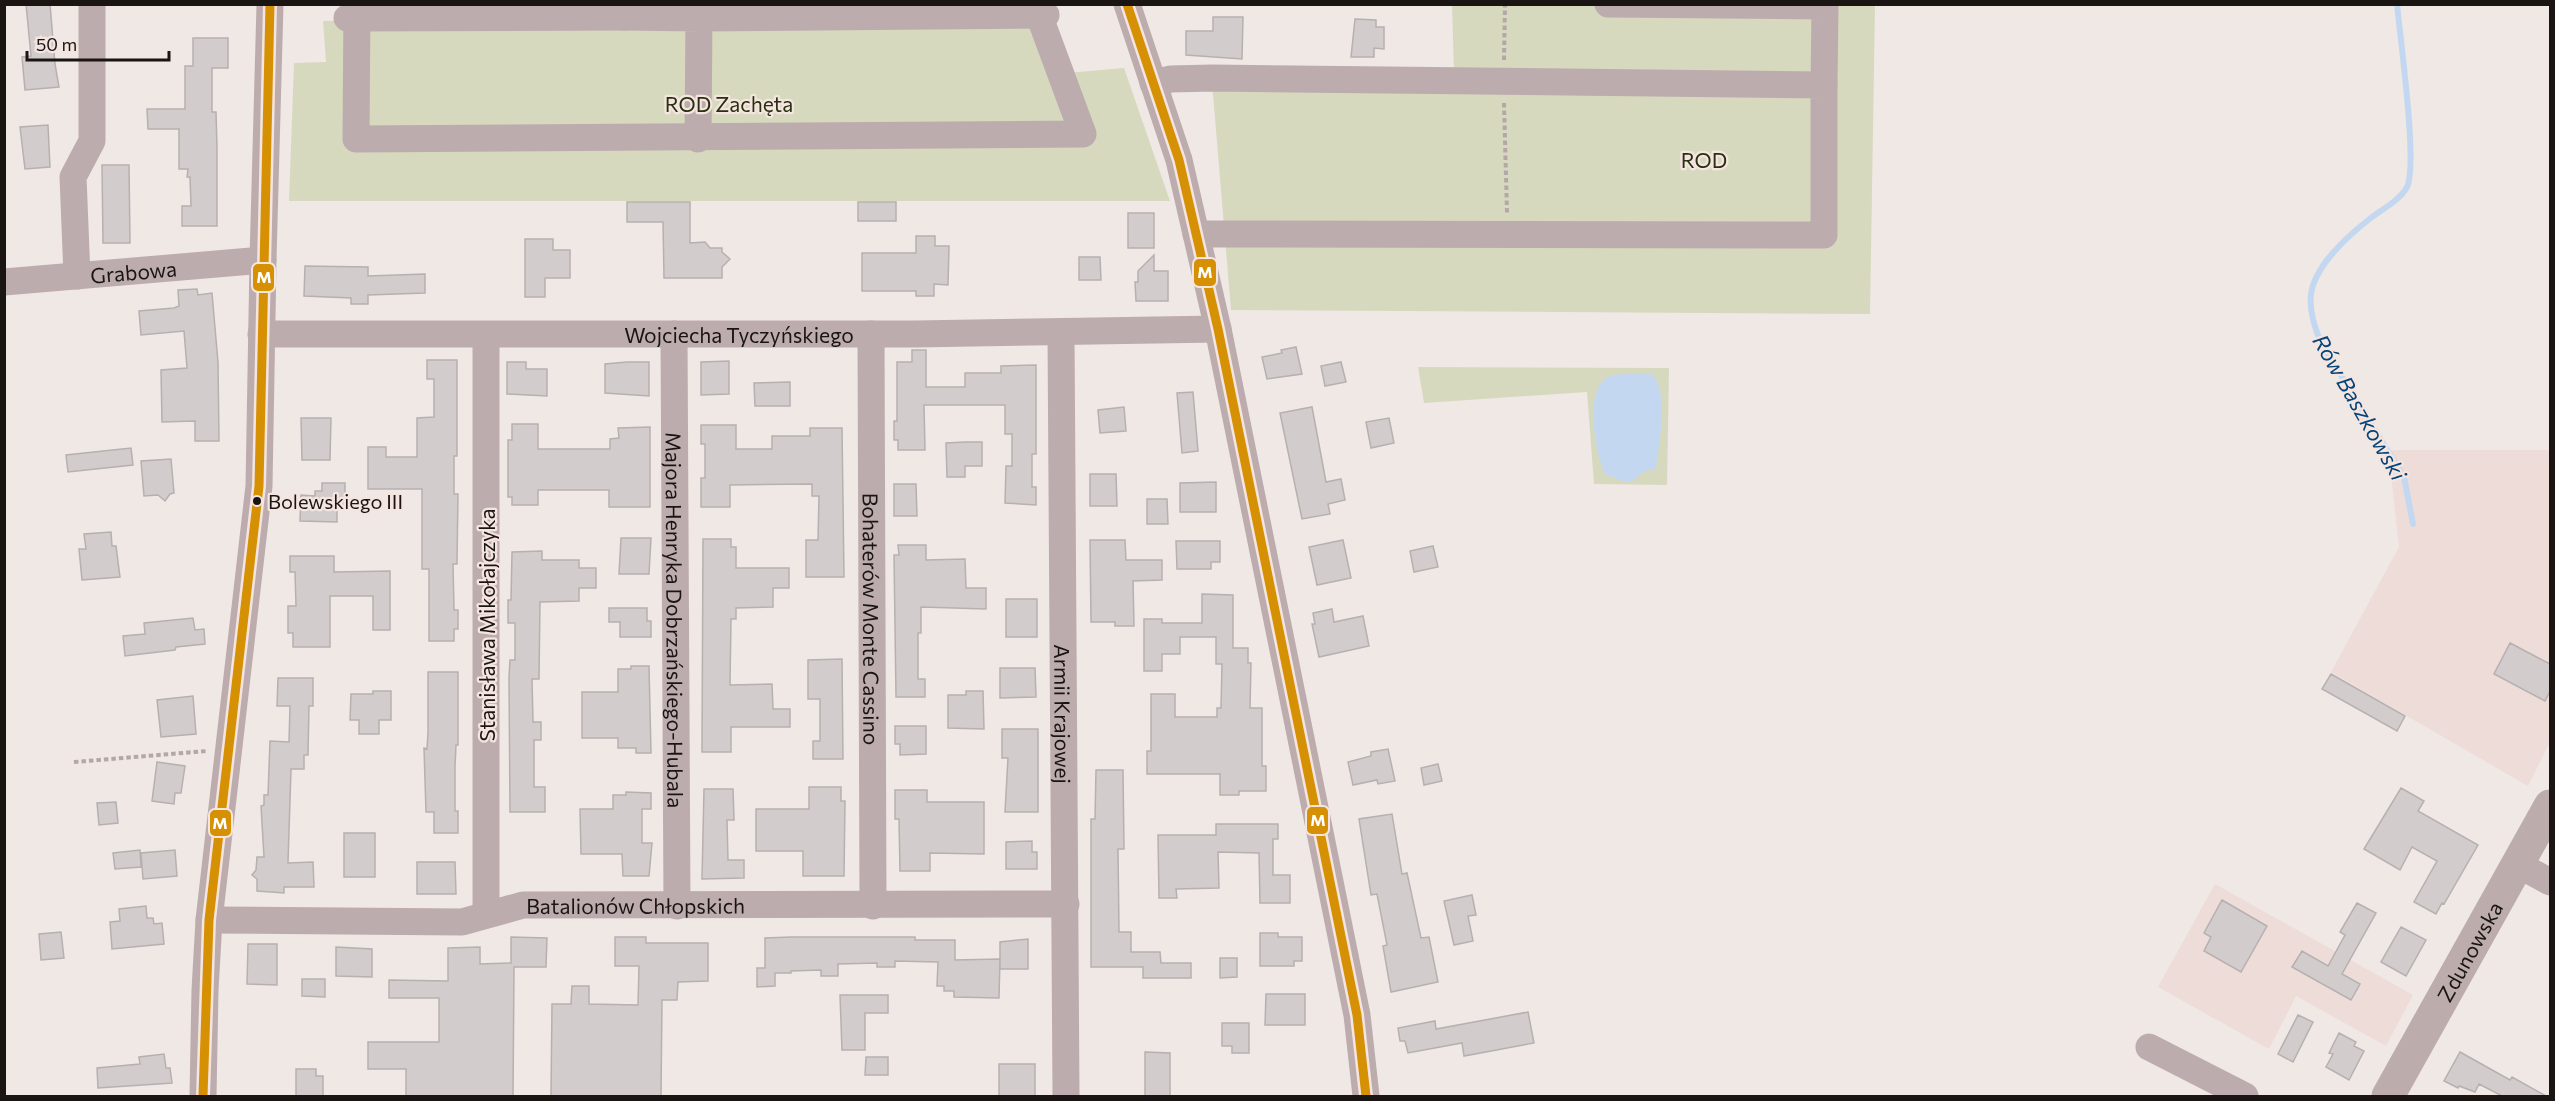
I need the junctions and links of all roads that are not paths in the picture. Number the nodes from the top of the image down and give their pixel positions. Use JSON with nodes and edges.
{"nodes":[{"id":1,"x":92,"y":4,"type":"edge"},
{"id":2,"x":270,"y":4,"type":"edge"},
{"id":3,"x":1127,"y":4,"type":"edge"},
{"id":4,"x":1608,"y":4,"type":"edge"},
{"id":5,"x":623,"y":11,"type":"edge"},
{"id":6,"x":1040,"y":12,"type":"edge"},
{"id":7,"x":353,"y":14,"type":"edge"},
{"id":8,"x":699,"y":18,"type":"junction"},
{"id":9,"x":1154,"y":83,"type":"junction"},
{"id":10,"x":1824,"y":85,"type":"junction"},
{"id":11,"x":698,"y":139,"type":"junction"},
{"id":12,"x":1196,"y":234,"type":"junction"},
{"id":13,"x":262,"y":261,"type":"junction"},
{"id":14,"x":77,"y":276,"type":"junction"},
{"id":15,"x":4,"y":282,"type":"edge"},
{"id":16,"x":1218,"y":329,"type":"junction"},
{"id":17,"x":1061,"y":332,"type":"junction"},
{"id":18,"x":261,"y":334,"type":"junction"},
{"id":19,"x":674,"y":334,"type":"junction"},
{"id":20,"x":871,"y":334,"type":"junction"},
{"id":21,"x":486,"y":336,"type":"junction"},
{"id":22,"x":2550,"y":806,"type":"edge"},
{"id":23,"x":2519,"y":865,"type":"junction"},
{"id":24,"x":2550,"y":882,"type":"edge"},
{"id":25,"x":1066,"y":904,"type":"junction"},
{"id":26,"x":677,"y":906,"type":"junction"},
{"id":27,"x":873,"y":906,"type":"junction"},
{"id":28,"x":486,"y":914,"type":"junction"},
{"id":29,"x":209,"y":920,"type":"junction"},
{"id":30,"x":2149,"y":1047,"type":"dead end"},
{"id":31,"x":203,"y":1096,"type":"edge"},
{"id":32,"x":1066,"y":1096,"type":"edge"},
{"id":33,"x":1366,"y":1096,"type":"edge"},
{"id":34,"x":2245,"y":1096,"type":"edge"},
{"id":35,"x":2388,"y":1096,"type":"edge"}],
"edges":[{"from":1,"to":14,"type":"street"},
{"from":2,"to":13,"type":"street"},
{"from":3,"to":9,"type":"street"},
{"from":4,"to":10,"type":"street"},
{"from":5,"to":7,"type":"street"},
{"from":5,"to":8,"type":"street"},
{"from":6,"to":8,"type":"street"},
{"from":6,"to":11,"type":"street"},
{"from":7,"to":11,"type":"street"},
{"from":8,"to":11,"type":"street"},
{"from":9,"to":10,"type":"street"},
{"from":9,"to":12,"type":"street"},
{"from":10,"to":12,"type":"street"},
{"from":12,"to":16,"type":"street"},
{"from":13,"to":14,"type":"street","name":"Grabowa"},
{"from":13,"to":18,"type":"street"},
{"from":14,"to":15,"type":"street","name":"Grabowa"},
{"from":16,"to":17,"type":"street","name":"Wojciecha Tyczyńskiego"},
{"from":16,"to":33,"type":"street"},
{"from":17,"to":20,"type":"street","name":"Wojciecha Tyczyńskiego"},
{"from":17,"to":25,"type":"street","name":"Armii Krajowej"},
{"from":18,"to":21,"type":"street","name":"Wojciecha Tyczyńskiego"},
{"from":18,"to":29,"type":"street"},
{"from":19,"to":20,"type":"street","name":"Wojciecha Tyczyńskiego"},
{"from":19,"to":21,"type":"street","name":"Wojciecha Tyczyńskiego"},
{"from":19,"to":26,"type":"street","name":"Majora Henryka Dobrzańskiego-Hubala"},
{"from":20,"to":27,"type":"street","name":"Bohaterów Monte Cassino"},
{"from":21,"to":28,"type":"street","name":"Stanisława Mikołajczyka"},
{"from":22,"to":23,"type":"main road","name":"Zdunowska"},
{"from":23,"to":24,"type":"street"},
{"from":23,"to":35,"type":"main road","name":"Zdunowska"},
{"from":25,"to":27,"type":"street","name":"Batalionów Chłopskich"},
{"from":25,"to":32,"type":"street","name":"Armii Krajowej"},
{"from":26,"to":27,"type":"street","name":"Batalionów Chłopskich"},
{"from":26,"to":28,"type":"street","name":"Batalionów Chłopskich"},
{"from":28,"to":29,"type":"street","name":"Batalionów Chłopskich"},
{"from":29,"to":31,"type":"street"},
{"from":30,"to":34,"type":"street"}]}
